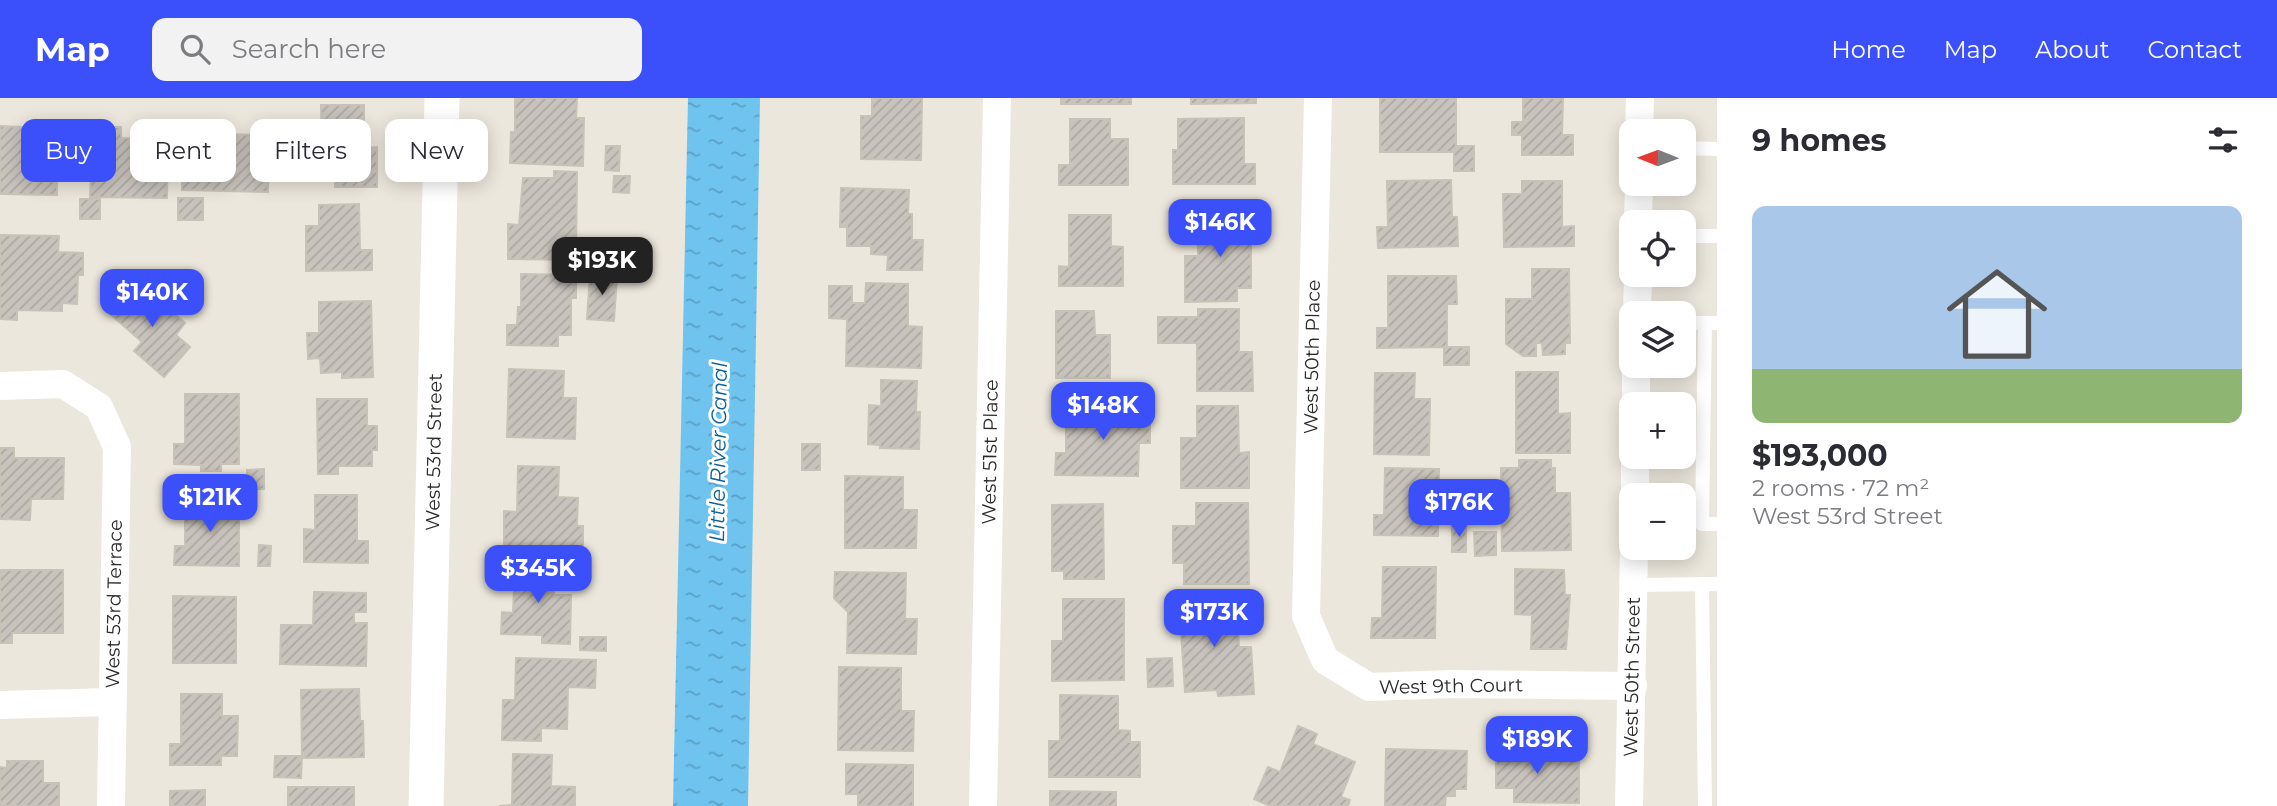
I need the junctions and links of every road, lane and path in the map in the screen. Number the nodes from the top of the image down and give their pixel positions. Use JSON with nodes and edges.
{"nodes":[{"id":1,"x":442,"y":98,"type":"edge"},
{"id":2,"x":997,"y":98,"type":"edge"},
{"id":3,"x":1318,"y":98,"type":"edge"},
{"id":4,"x":1640,"y":98,"type":"edge"},
{"id":5,"x":1639,"y":119,"type":"edge"},
{"id":6,"x":1696,"y":148,"type":"edge"},
{"id":7,"x":1717,"y":149,"type":"edge"},
{"id":8,"x":1696,"y":236,"type":"edge"},
{"id":9,"x":1717,"y":236,"type":"edge"},
{"id":10,"x":1711,"y":323,"type":"edge"},
{"id":11,"x":0,"y":386,"type":"edge"},
{"id":12,"x":1717,"y":524,"type":"edge"},
{"id":13,"x":1634,"y":560,"type":"edge"},
{"id":14,"x":1710,"y":584,"type":"edge"},
{"id":15,"x":1634,"y":585,"type":"junction"},
{"id":16,"x":1306,"y":616,"type":"joint"},
{"id":17,"x":1633,"y":686,"type":"junction"},
{"id":18,"x":112,"y":702,"type":"junction"},
{"id":19,"x":0,"y":705,"type":"edge"},
{"id":20,"x":111,"y":806,"type":"edge"},
{"id":21,"x":425,"y":806,"type":"edge"},
{"id":22,"x":983,"y":806,"type":"edge"},
{"id":23,"x":1629,"y":806,"type":"edge"},
{"id":24,"x":1705,"y":806,"type":"edge"}],
"edges":[{"from":1,"to":21,"type":"street","name":"West 53rd Street"},
{"from":2,"to":22,"type":"street","name":"West 51st Place"},
{"from":3,"to":16,"type":"street","name":"West 50th Place"},
{"from":4,"to":5,"type":"street"},
{"from":6,"to":7,"type":"lane"},
{"from":8,"to":9,"type":"lane"},
{"from":10,"to":12,"type":"lane"},
{"from":11,"to":18,"type":"street","name":"West 53rd Terrace"},
{"from":13,"to":15,"type":"street","name":"West 50th Street"},
{"from":14,"to":15,"type":"lane"},
{"from":14,"to":24,"type":"lane"},
{"from":15,"to":17,"type":"street","name":"West 50th Street"},
{"from":16,"to":17,"type":"street","name":"West 9th Court"},
{"from":17,"to":23,"type":"street","name":"West 50th Street"},
{"from":18,"to":19,"type":"street"},
{"from":18,"to":20,"type":"street","name":"West 53rd Terrace"}]}
